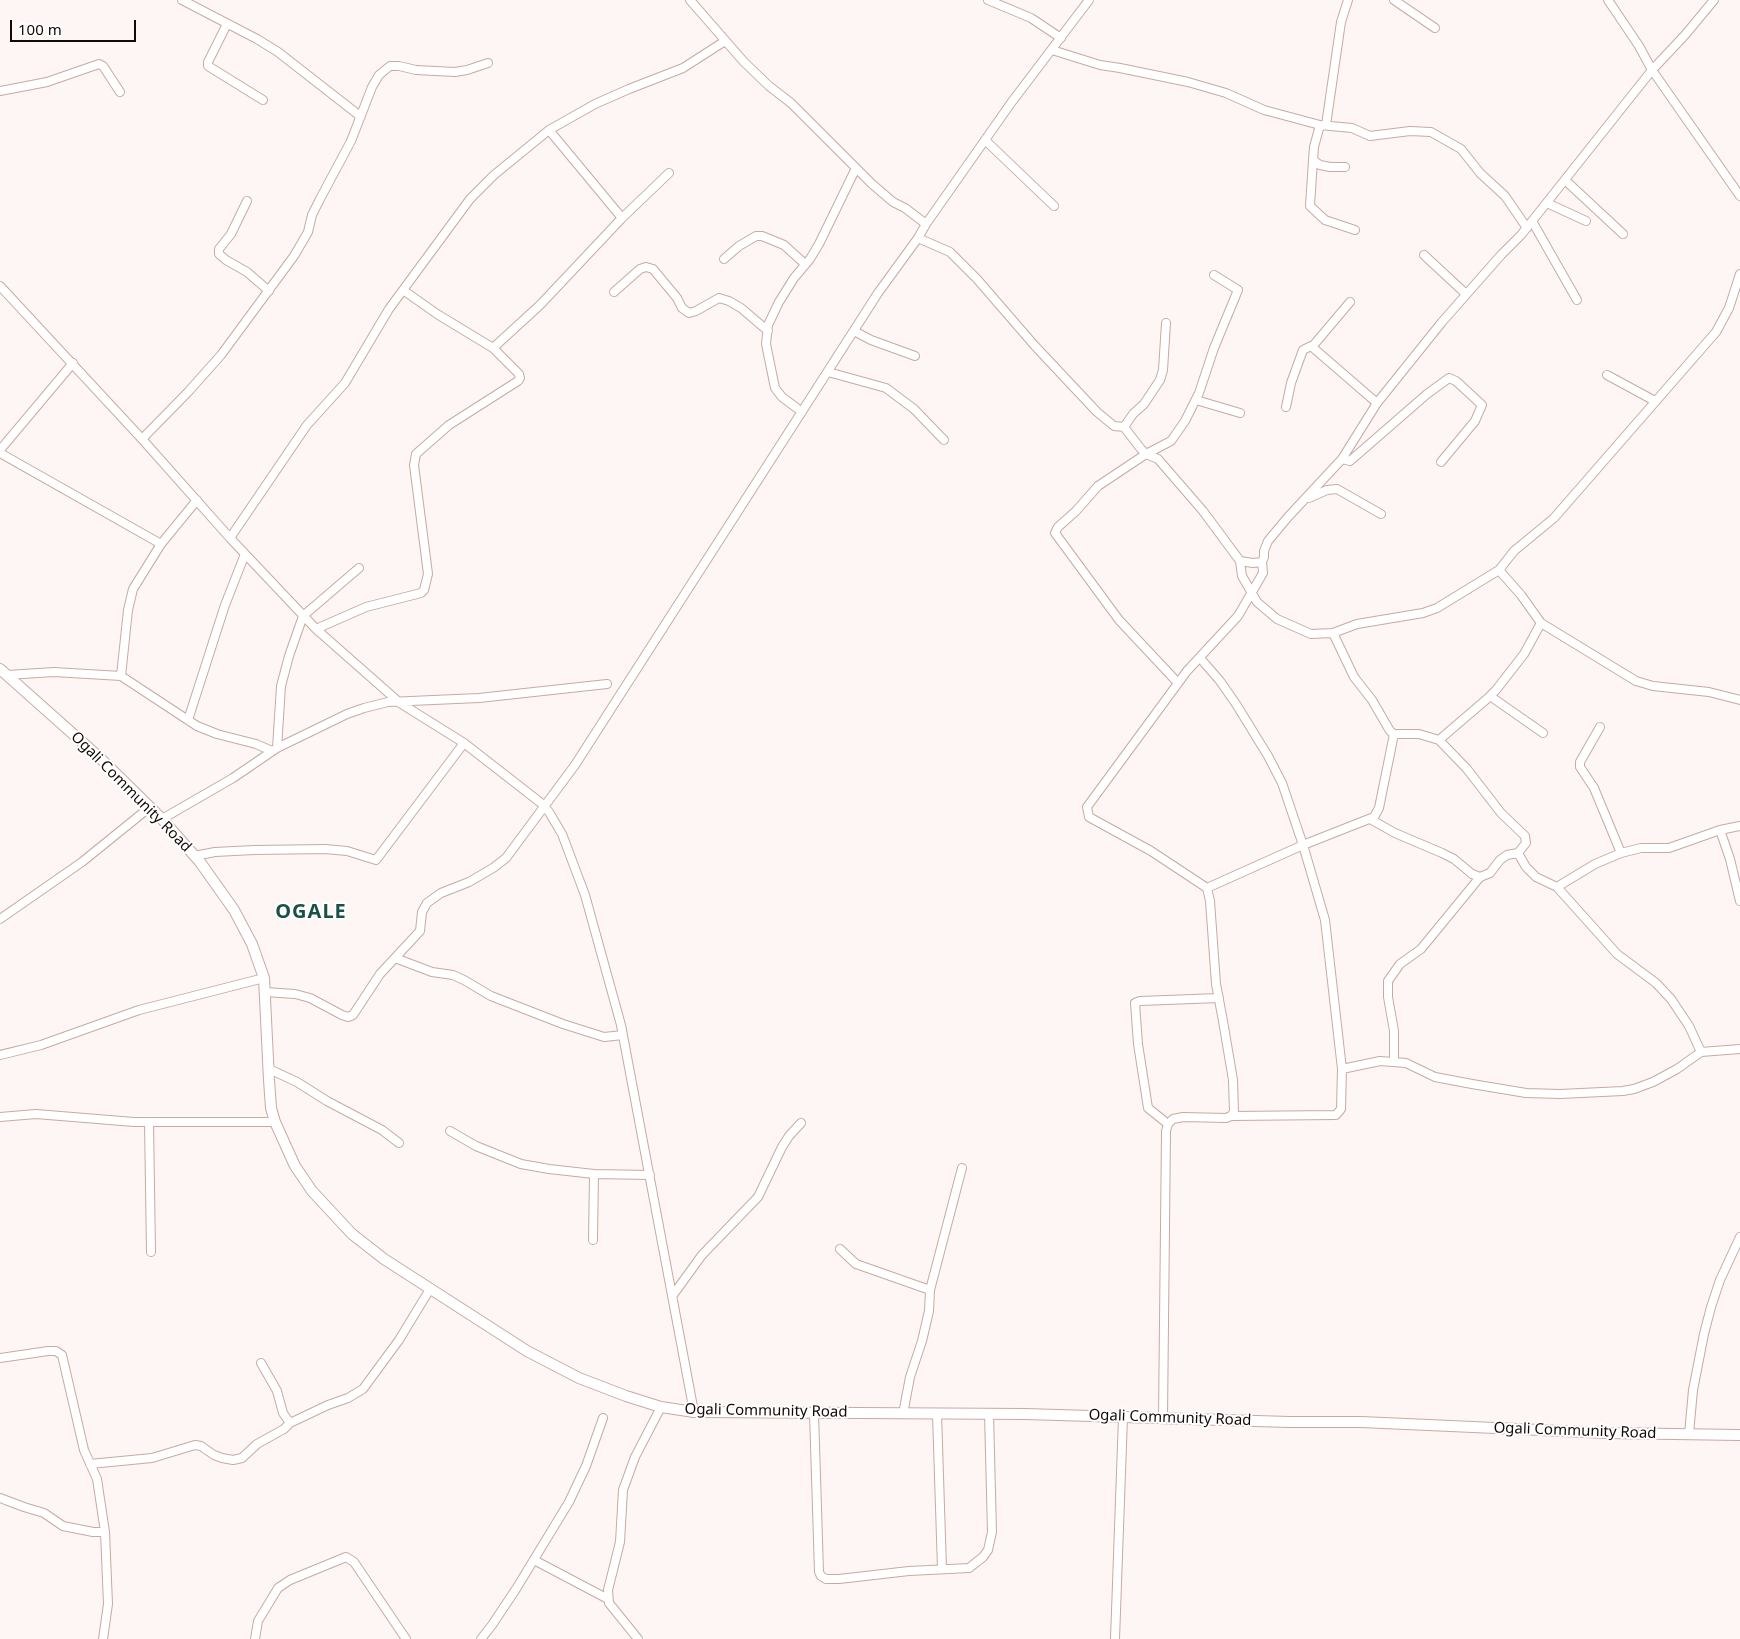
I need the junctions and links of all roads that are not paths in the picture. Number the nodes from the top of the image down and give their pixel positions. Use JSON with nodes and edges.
{"nodes":[{"id":1,"x":182,"y":0,"type":"edge"},
{"id":2,"x":690,"y":0,"type":"edge"},
{"id":3,"x":988,"y":0,"type":"edge"},
{"id":4,"x":1089,"y":0,"type":"edge"},
{"id":5,"x":1348,"y":0,"type":"edge"},
{"id":6,"x":1394,"y":0,"type":"edge"},
{"id":7,"x":1608,"y":0,"type":"edge"},
{"id":8,"x":1714,"y":0,"type":"edge"},
{"id":9,"x":226,"y":24,"type":"junction"},
{"id":10,"x":1435,"y":28,"type":"dead end"},
{"id":11,"x":1061,"y":38,"type":"junction"},
{"id":12,"x":725,"y":41,"type":"junction"},
{"id":13,"x":1052,"y":50,"type":"junction"},
{"id":14,"x":488,"y":63,"type":"dead end"},
{"id":15,"x":1652,"y":70,"type":"junction"},
{"id":16,"x":0,"y":90,"type":"edge"},
{"id":17,"x":120,"y":92,"type":"dead end"},
{"id":18,"x":263,"y":100,"type":"dead end"},
{"id":19,"x":360,"y":116,"type":"junction"},
{"id":20,"x":1323,"y":125,"type":"junction"},
{"id":21,"x":549,"y":130,"type":"junction"},
{"id":22,"x":985,"y":140,"type":"junction"},
{"id":23,"x":1313,"y":160,"type":"junction"},
{"id":24,"x":1345,"y":167,"type":"dead end"},
{"id":25,"x":856,"y":168,"type":"junction"},
{"id":26,"x":669,"y":173,"type":"dead end"},
{"id":27,"x":1565,"y":180,"type":"junction"},
{"id":28,"x":1740,"y":196,"type":"edge"},
{"id":29,"x":247,"y":201,"type":"dead end"},
{"id":30,"x":1547,"y":203,"type":"junction"},
{"id":31,"x":1054,"y":206,"type":"dead end"},
{"id":32,"x":622,"y":218,"type":"junction"},
{"id":33,"x":1586,"y":221,"type":"dead end"},
{"id":34,"x":926,"y":224,"type":"junction"},
{"id":35,"x":1530,"y":224,"type":"junction"},
{"id":36,"x":1355,"y":230,"type":"dead end"},
{"id":37,"x":1623,"y":234,"type":"dead end"},
{"id":38,"x":918,"y":238,"type":"junction"},
{"id":39,"x":1424,"y":255,"type":"dead end"},
{"id":40,"x":724,"y":259,"type":"dead end"},
{"id":41,"x":805,"y":264,"type":"junction"},
{"id":42,"x":1740,"y":274,"type":"edge"},
{"id":43,"x":1214,"y":275,"type":"dead end"},
{"id":44,"x":0,"y":286,"type":"edge"},
{"id":45,"x":403,"y":290,"type":"junction"},
{"id":46,"x":269,"y":291,"type":"junction"},
{"id":47,"x":614,"y":292,"type":"dead end"},
{"id":48,"x":1466,"y":294,"type":"junction"},
{"id":49,"x":1577,"y":300,"type":"dead end"},
{"id":50,"x":1350,"y":302,"type":"dead end"},
{"id":51,"x":1166,"y":323,"type":"dead end"},
{"id":52,"x":768,"y":331,"type":"junction"},
{"id":53,"x":854,"y":331,"type":"junction"},
{"id":54,"x":1312,"y":347,"type":"junction"},
{"id":55,"x":492,"y":348,"type":"junction"},
{"id":56,"x":915,"y":356,"type":"dead end"},
{"id":57,"x":73,"y":363,"type":"junction"},
{"id":58,"x":828,"y":372,"type":"junction"},
{"id":59,"x":1607,"y":375,"type":"dead end"},
{"id":60,"x":1196,"y":400,"type":"junction"},
{"id":61,"x":1655,"y":402,"type":"junction"},
{"id":62,"x":1377,"y":403,"type":"junction"},
{"id":63,"x":1286,"y":407,"type":"dead end"},
{"id":64,"x":802,"y":412,"type":"junction"},
{"id":65,"x":1240,"y":413,"type":"dead end"},
{"id":66,"x":1124,"y":427,"type":"junction"},
{"id":67,"x":142,"y":439,"type":"junction"},
{"id":68,"x":944,"y":440,"type":"dead end"},
{"id":69,"x":0,"y":452,"type":"edge"},
{"id":70,"x":1146,"y":454,"type":"junction"},
{"id":71,"x":1342,"y":459,"type":"junction"},
{"id":72,"x":1441,"y":462,"type":"dead end"},
{"id":73,"x":197,"y":500,"type":"junction"},
{"id":74,"x":1305,"y":500,"type":"junction"},
{"id":75,"x":1381,"y":514,"type":"dead end"},
{"id":76,"x":230,"y":538,"type":"junction"},
{"id":77,"x":161,"y":544,"type":"junction"},
{"id":78,"x":246,"y":554,"type":"junction"},
{"id":79,"x":1240,"y":562,"type":"junction"},
{"id":80,"x":1262,"y":562,"type":"junction"},
{"id":81,"x":359,"y":568,"type":"dead end"},
{"id":82,"x":1499,"y":570,"type":"junction"},
{"id":83,"x":1251,"y":593,"type":"junction"},
{"id":84,"x":303,"y":616,"type":"junction"},
{"id":85,"x":1541,"y":623,"type":"junction"},
{"id":86,"x":316,"y":629,"type":"junction"},
{"id":87,"x":1333,"y":634,"type":"junction"},
{"id":88,"x":1200,"y":658,"type":"junction"},
{"id":89,"x":3,"y":672,"type":"edge"},
{"id":90,"x":121,"y":676,"type":"junction"},
{"id":91,"x":1178,"y":683,"type":"junction"},
{"id":92,"x":607,"y":684,"type":"dead end"},
{"id":93,"x":1490,"y":696,"type":"junction"},
{"id":94,"x":1740,"y":700,"type":"edge"},
{"id":95,"x":400,"y":703,"type":"junction"},
{"id":96,"x":188,"y":720,"type":"junction"},
{"id":97,"x":1600,"y":727,"type":"dead end"},
{"id":98,"x":1543,"y":733,"type":"dead end"},
{"id":99,"x":1394,"y":734,"type":"junction"},
{"id":100,"x":1439,"y":740,"type":"junction"},
{"id":101,"x":464,"y":743,"type":"junction"},
{"id":102,"x":275,"y":749,"type":"junction"},
{"id":103,"x":150,"y":807,"type":"junction"},
{"id":104,"x":545,"y":807,"type":"junction"},
{"id":105,"x":162,"y":819,"type":"junction"},
{"id":106,"x":1370,"y":819,"type":"junction"},
{"id":107,"x":1740,"y":826,"type":"edge"},
{"id":108,"x":1720,"y":830,"type":"junction"},
{"id":109,"x":1303,"y":845,"type":"junction"},
{"id":110,"x":1518,"y":853,"type":"junction"},
{"id":111,"x":1621,"y":853,"type":"junction"},
{"id":112,"x":194,"y":856,"type":"junction"},
{"id":113,"x":1480,"y":877,"type":"junction"},
{"id":114,"x":1557,"y":887,"type":"junction"},
{"id":115,"x":1207,"y":888,"type":"junction"},
{"id":116,"x":1740,"y":901,"type":"edge"},
{"id":117,"x":0,"y":919,"type":"edge"},
{"id":118,"x":395,"y":958,"type":"junction"},
{"id":119,"x":264,"y":978,"type":"junction"},
{"id":120,"x":265,"y":992,"type":"junction"},
{"id":121,"x":1219,"y":998,"type":"junction"},
{"id":122,"x":623,"y":1035,"type":"junction"},
{"id":123,"x":1740,"y":1048,"type":"edge"},
{"id":124,"x":1701,"y":1052,"type":"junction"},
{"id":125,"x":0,"y":1055,"type":"edge"},
{"id":126,"x":1394,"y":1061,"type":"junction"},
{"id":127,"x":269,"y":1069,"type":"junction"},
{"id":128,"x":1342,"y":1069,"type":"junction"},
{"id":129,"x":1231,"y":1116,"type":"junction"},
{"id":130,"x":0,"y":1117,"type":"edge"},
{"id":131,"x":149,"y":1122,"type":"junction"},
{"id":132,"x":275,"y":1122,"type":"junction"},
{"id":133,"x":801,"y":1122,"type":"dead end"},
{"id":134,"x":1168,"y":1124,"type":"junction"},
{"id":135,"x":450,"y":1131,"type":"dead end"},
{"id":136,"x":399,"y":1143,"type":"dead end"},
{"id":137,"x":962,"y":1168,"type":"dead end"},
{"id":138,"x":594,"y":1174,"type":"junction"},
{"id":139,"x":650,"y":1174,"type":"junction"},
{"id":140,"x":1740,"y":1237,"type":"edge"},
{"id":141,"x":593,"y":1240,"type":"dead end"},
{"id":142,"x":840,"y":1249,"type":"dead end"},
{"id":143,"x":151,"y":1252,"type":"dead end"},
{"id":144,"x":430,"y":1289,"type":"junction"},
{"id":145,"x":930,"y":1290,"type":"junction"},
{"id":146,"x":673,"y":1295,"type":"junction"},
{"id":147,"x":0,"y":1358,"type":"edge"},
{"id":148,"x":262,"y":1363,"type":"dead end"},
{"id":149,"x":661,"y":1407,"type":"junction"},
{"id":150,"x":694,"y":1412,"type":"junction"},
{"id":151,"x":814,"y":1413,"type":"junction"},
{"id":152,"x":903,"y":1414,"type":"junction"},
{"id":153,"x":937,"y":1414,"type":"junction"},
{"id":154,"x":989,"y":1414,"type":"junction"},
{"id":155,"x":1123,"y":1417,"type":"junction"},
{"id":156,"x":603,"y":1418,"type":"dead end"},
{"id":157,"x":1163,"y":1418,"type":"junction"},
{"id":158,"x":290,"y":1423,"type":"junction"},
{"id":159,"x":1689,"y":1434,"type":"junction"},
{"id":160,"x":1740,"y":1435,"type":"edge"},
{"id":161,"x":90,"y":1464,"type":"junction"},
{"id":162,"x":0,"y":1498,"type":"edge"},
{"id":163,"x":105,"y":1532,"type":"junction"},
{"id":164,"x":534,"y":1560,"type":"junction"},
{"id":165,"x":942,"y":1569,"type":"junction"},
{"id":166,"x":608,"y":1599,"type":"junction"},
{"id":167,"x":103,"y":1639,"type":"edge"},
{"id":168,"x":255,"y":1639,"type":"edge"},
{"id":169,"x":406,"y":1639,"type":"edge"},
{"id":170,"x":481,"y":1639,"type":"edge"},
{"id":171,"x":638,"y":1639,"type":"edge"},
{"id":172,"x":1115,"y":1639,"type":"edge"}],
"edges":[{"from":1,"to":9,"type":"street"},
{"from":2,"to":12,"type":"street"},
{"from":3,"to":11,"type":"street"},
{"from":4,"to":11,"type":"street"},
{"from":5,"to":20,"type":"street"},
{"from":6,"to":10,"type":"street"},
{"from":7,"to":15,"type":"street"},
{"from":8,"to":15,"type":"street"},
{"from":9,"to":18,"type":"street"},
{"from":9,"to":19,"type":"street"},
{"from":11,"to":13,"type":"street"},
{"from":12,"to":21,"type":"street"},
{"from":12,"to":25,"type":"street"},
{"from":13,"to":20,"type":"street"},
{"from":13,"to":22,"type":"street"},
{"from":14,"to":19,"type":"street"},
{"from":15,"to":27,"type":"street"},
{"from":15,"to":28,"type":"street"},
{"from":16,"to":17,"type":"street"},
{"from":19,"to":46,"type":"street"},
{"from":20,"to":23,"type":"street"},
{"from":20,"to":35,"type":"street"},
{"from":21,"to":32,"type":"street"},
{"from":21,"to":45,"type":"street"},
{"from":22,"to":31,"type":"street"},
{"from":22,"to":34,"type":"street"},
{"from":23,"to":24,"type":"street"},
{"from":23,"to":36,"type":"street"},
{"from":25,"to":34,"type":"street"},
{"from":25,"to":41,"type":"street"},
{"from":26,"to":32,"type":"street"},
{"from":27,"to":30,"type":"street"},
{"from":27,"to":37,"type":"street"},
{"from":29,"to":46,"type":"street"},
{"from":30,"to":33,"type":"street"},
{"from":30,"to":35,"type":"street"},
{"from":32,"to":55,"type":"street"},
{"from":34,"to":38,"type":"street"},
{"from":35,"to":48,"type":"street"},
{"from":35,"to":49,"type":"street"},
{"from":38,"to":53,"type":"street"},
{"from":38,"to":66,"type":"street"},
{"from":39,"to":48,"type":"street"},
{"from":40,"to":41,"type":"street"},
{"from":41,"to":52,"type":"street"},
{"from":42,"to":61,"type":"street"},
{"from":43,"to":60,"type":"street"},
{"from":44,"to":57,"type":"street"},
{"from":45,"to":55,"type":"street"},
{"from":45,"to":76,"type":"street"},
{"from":46,"to":67,"type":"street"},
{"from":47,"to":52,"type":"street"},
{"from":48,"to":62,"type":"street"},
{"from":50,"to":54,"type":"street"},
{"from":51,"to":66,"type":"street"},
{"from":52,"to":64,"type":"street"},
{"from":53,"to":56,"type":"street"},
{"from":53,"to":58,"type":"street"},
{"from":54,"to":62,"type":"street"},
{"from":54,"to":63,"type":"street"},
{"from":55,"to":86,"type":"street"},
{"from":57,"to":67,"type":"street"},
{"from":57,"to":69,"type":"street"},
{"from":58,"to":64,"type":"street"},
{"from":58,"to":68,"type":"street"},
{"from":59,"to":61,"type":"street"},
{"from":60,"to":65,"type":"street"},
{"from":60,"to":70,"type":"street"},
{"from":61,"to":82,"type":"street"},
{"from":62,"to":71,"type":"street"},
{"from":64,"to":104,"type":"street"},
{"from":66,"to":70,"type":"street"},
{"from":67,"to":73,"type":"street"},
{"from":69,"to":77,"type":"street"},
{"from":70,"to":79,"type":"street"},
{"from":70,"to":91,"type":"street"},
{"from":71,"to":72,"type":"street"},
{"from":71,"to":74,"type":"street"},
{"from":73,"to":76,"type":"street"},
{"from":73,"to":77,"type":"street"},
{"from":74,"to":75,"type":"street"},
{"from":74,"to":80,"type":"street"},
{"from":76,"to":78,"type":"street"},
{"from":77,"to":90,"type":"street"},
{"from":78,"to":84,"type":"street"},
{"from":78,"to":96,"type":"street"},
{"from":79,"to":80,"type":"street"},
{"from":79,"to":83,"type":"street"},
{"from":80,"to":83,"type":"street"},
{"from":81,"to":84,"type":"street"},
{"from":82,"to":85,"type":"street"},
{"from":82,"to":87,"type":"street"},
{"from":83,"to":87,"type":"street"},
{"from":83,"to":88,"type":"street"},
{"from":84,"to":86,"type":"street"},
{"from":84,"to":102,"type":"street"},
{"from":85,"to":93,"type":"street"},
{"from":85,"to":94,"type":"street"},
{"from":86,"to":95,"type":"street"},
{"from":87,"to":99,"type":"street"},
{"from":88,"to":91,"type":"street"},
{"from":88,"to":109,"type":"street"},
{"from":89,"to":90,"type":"street"},
{"from":89,"to":103,"type":"street","name":"Ogali Community Road"},
{"from":90,"to":96,"type":"street"},
{"from":91,"to":115,"type":"street"},
{"from":92,"to":95,"type":"street"},
{"from":93,"to":98,"type":"street"},
{"from":93,"to":100,"type":"street"},
{"from":95,"to":101,"type":"street"},
{"from":95,"to":102,"type":"street"},
{"from":96,"to":102,"type":"street"},
{"from":97,"to":111,"type":"street"},
{"from":99,"to":100,"type":"street"},
{"from":99,"to":106,"type":"street"},
{"from":100,"to":110,"type":"street"},
{"from":101,"to":104,"type":"street"},
{"from":101,"to":112,"type":"street"},
{"from":102,"to":105,"type":"street"},
{"from":103,"to":105,"type":"street","name":"Ogali Community Road"},
{"from":103,"to":117,"type":"street"},
{"from":104,"to":118,"type":"street"},
{"from":104,"to":122,"type":"street"},
{"from":105,"to":112,"type":"street","name":"Ogali Community Road"},
{"from":106,"to":109,"type":"street"},
{"from":106,"to":113,"type":"street"},
{"from":107,"to":108,"type":"street"},
{"from":108,"to":111,"type":"street"},
{"from":108,"to":116,"type":"street"},
{"from":109,"to":115,"type":"street"},
{"from":109,"to":128,"type":"street"},
{"from":110,"to":113,"type":"street"},
{"from":110,"to":114,"type":"street"},
{"from":111,"to":114,"type":"street"},
{"from":112,"to":119,"type":"street","name":"Ogali Community Road"},
{"from":113,"to":126,"type":"street"},
{"from":114,"to":124,"type":"street"},
{"from":115,"to":121,"type":"street"},
{"from":118,"to":120,"type":"street"},
{"from":118,"to":122,"type":"street"},
{"from":119,"to":120,"type":"street","name":"Ogali Community Road"},
{"from":119,"to":125,"type":"street"},
{"from":120,"to":127,"type":"street","name":"Ogali Community Road"},
{"from":121,"to":129,"type":"street"},
{"from":121,"to":134,"type":"street"},
{"from":122,"to":139,"type":"street"},
{"from":123,"to":124,"type":"street"},
{"from":124,"to":126,"type":"street"},
{"from":126,"to":128,"type":"street"},
{"from":127,"to":132,"type":"street","name":"Ogali Community Road"},
{"from":127,"to":136,"type":"street"},
{"from":128,"to":129,"type":"street"},
{"from":129,"to":134,"type":"street"},
{"from":130,"to":131,"type":"street"},
{"from":131,"to":132,"type":"street"},
{"from":131,"to":143,"type":"street"},
{"from":132,"to":144,"type":"street","name":"Ogali Community Road"},
{"from":133,"to":146,"type":"street"},
{"from":134,"to":157,"type":"street"},
{"from":135,"to":138,"type":"street"},
{"from":137,"to":145,"type":"street"},
{"from":138,"to":139,"type":"street"},
{"from":138,"to":141,"type":"street"},
{"from":139,"to":146,"type":"street"},
{"from":140,"to":159,"type":"street"},
{"from":142,"to":145,"type":"street"},
{"from":144,"to":149,"type":"street","name":"Ogali Community Road"},
{"from":144,"to":158,"type":"street"},
{"from":145,"to":152,"type":"street"},
{"from":146,"to":150,"type":"street"},
{"from":147,"to":161,"type":"street"},
{"from":148,"to":158,"type":"street"},
{"from":149,"to":150,"type":"street","name":"Ogali Community Road"},
{"from":149,"to":166,"type":"street"},
{"from":150,"to":151,"type":"street","name":"Ogali Community Road"},
{"from":151,"to":152,"type":"street","name":"Ogali Community Road"},
{"from":151,"to":165,"type":"street"},
{"from":152,"to":153,"type":"street","name":"Ogali Community Road"},
{"from":153,"to":154,"type":"street","name":"Ogali Community Road"},
{"from":153,"to":165,"type":"street"},
{"from":154,"to":155,"type":"street","name":"Ogali Community Road"},
{"from":154,"to":165,"type":"street"},
{"from":155,"to":157,"type":"street","name":"Ogali Community Road"},
{"from":155,"to":172,"type":"street"},
{"from":156,"to":164,"type":"street"},
{"from":157,"to":159,"type":"street","name":"Ogali Community Road"},
{"from":158,"to":161,"type":"street"},
{"from":159,"to":160,"type":"street","name":"Ogali Community Road"},
{"from":161,"to":163,"type":"street"},
{"from":162,"to":163,"type":"street"},
{"from":163,"to":167,"type":"street"},
{"from":164,"to":166,"type":"street"},
{"from":164,"to":170,"type":"street"},
{"from":166,"to":171,"type":"street"},
{"from":168,"to":169,"type":"street"}]}
